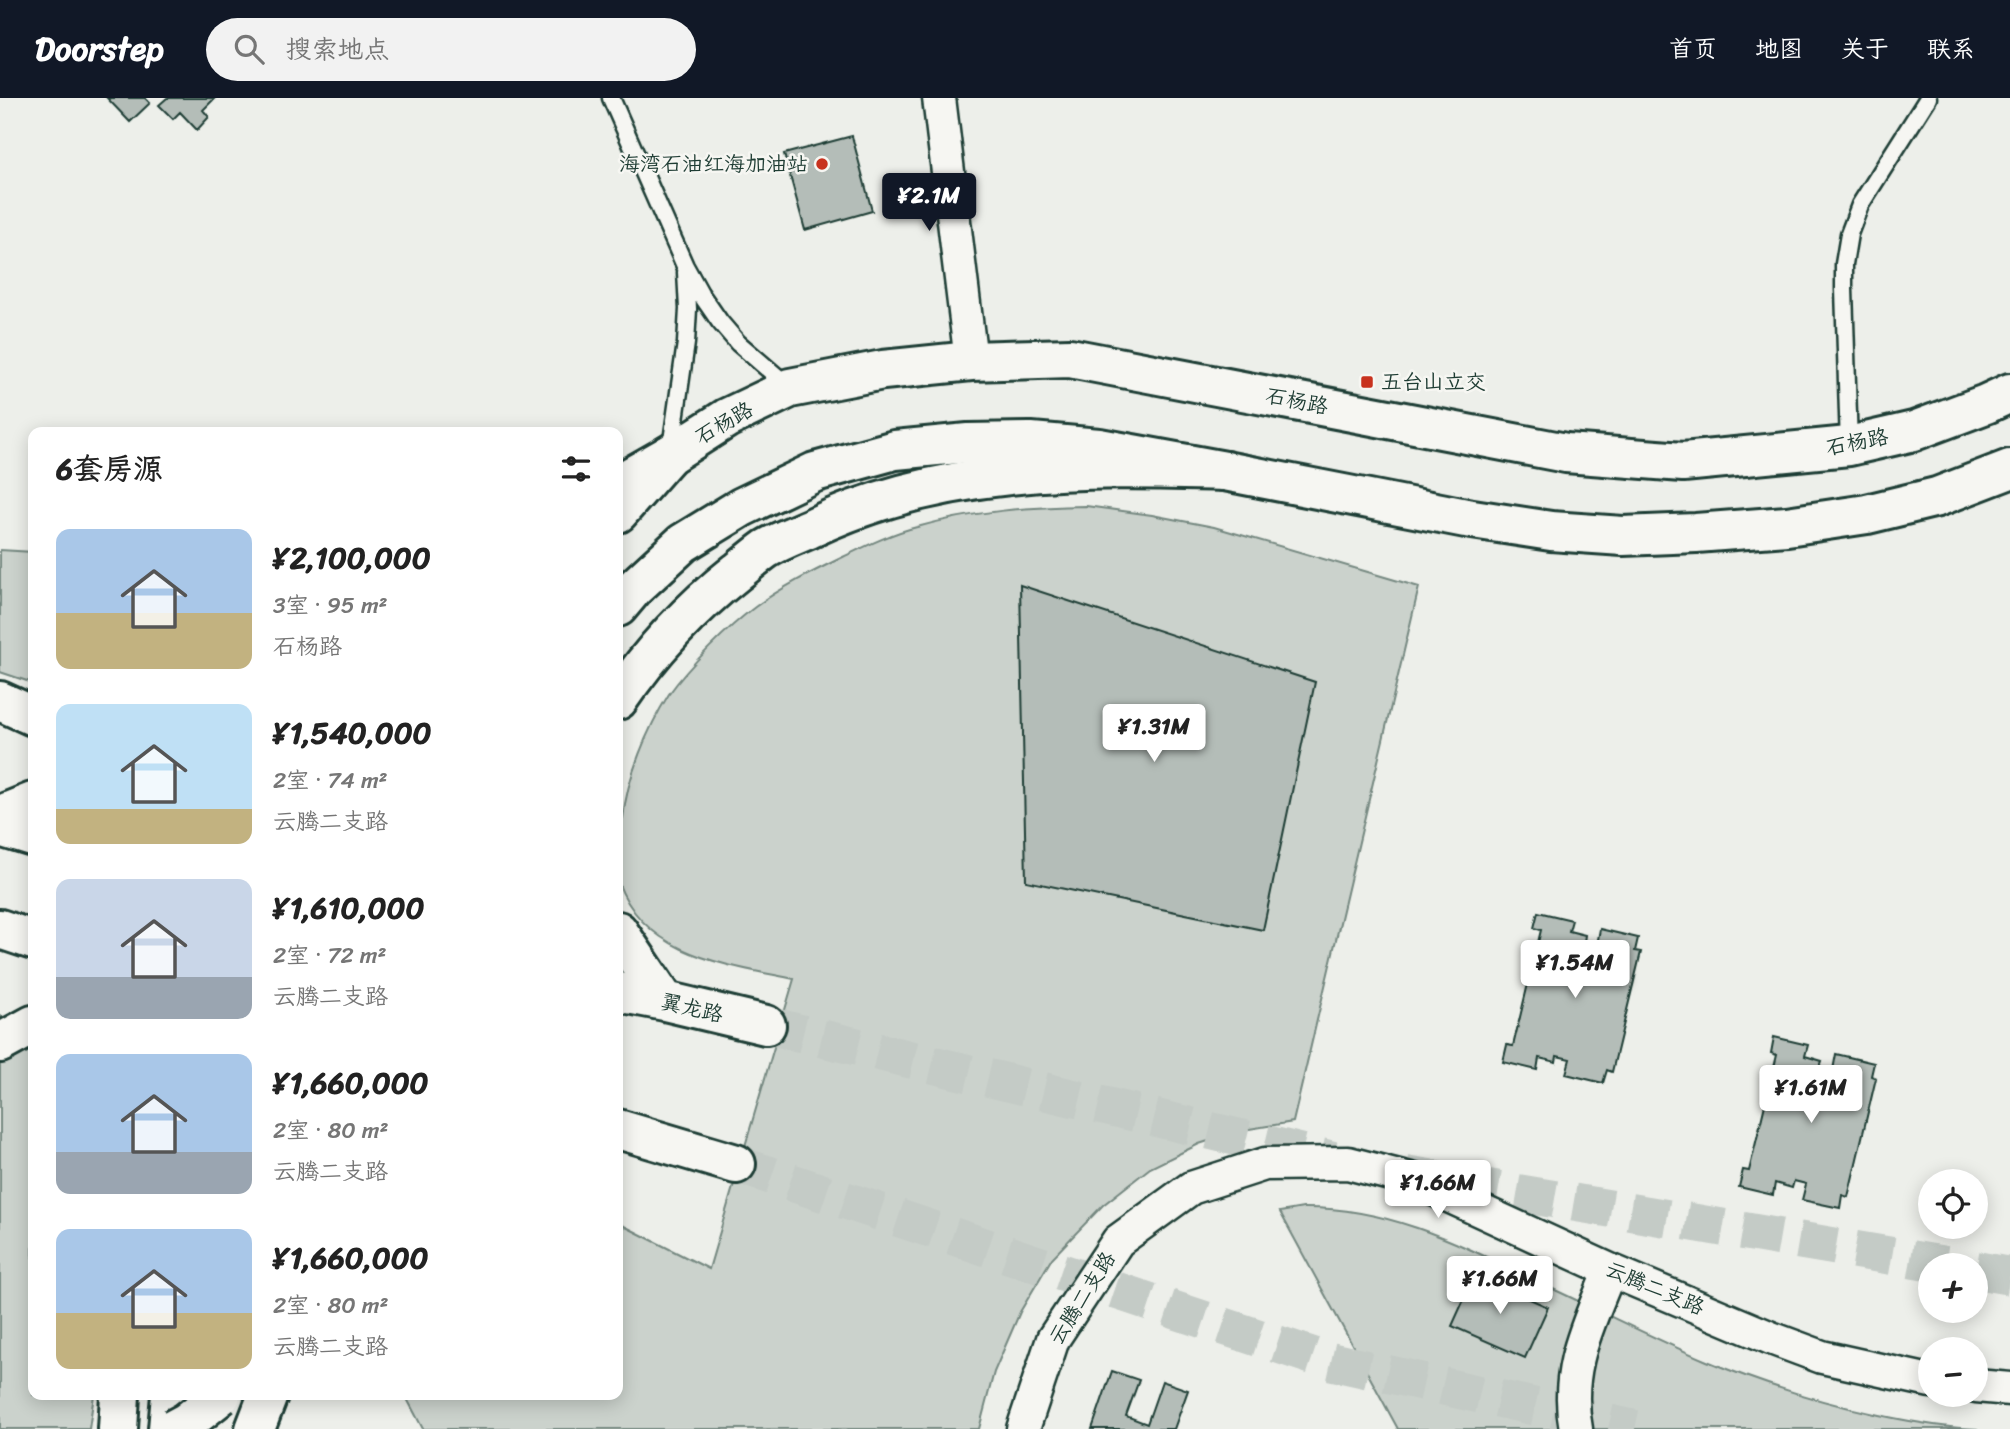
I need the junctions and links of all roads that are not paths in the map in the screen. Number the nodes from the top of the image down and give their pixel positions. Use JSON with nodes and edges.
{"nodes":[{"id":1,"x":611,"y":98,"type":"edge"},
{"id":2,"x":939,"y":98,"type":"edge"},
{"id":3,"x":1928,"y":98,"type":"edge"},
{"id":4,"x":685,"y":266,"type":"junction"},
{"id":5,"x":971,"y":361,"type":"junction"},
{"id":6,"x":790,"y":388,"type":"junction"},
{"id":7,"x":2010,"y":393,"type":"edge"},
{"id":8,"x":1850,"y":446,"type":"junction"},
{"id":9,"x":670,"y":455,"type":"junction"},
{"id":10,"x":2010,"y":470,"type":"edge"},
{"id":11,"x":1225,"y":471,"type":"junction"},
{"id":12,"x":623,"y":481,"type":"edge"},
{"id":13,"x":623,"y":507,"type":"edge"},
{"id":14,"x":623,"y":601,"type":"edge"},
{"id":15,"x":623,"y":693,"type":"edge"},
{"id":16,"x":0,"y":701,"type":"edge"},
{"id":17,"x":28,"y":714,"type":"edge"},
{"id":18,"x":0,"y":730,"type":"edge"},
{"id":19,"x":28,"y":738,"type":"edge"},
{"id":20,"x":0,"y":786,"type":"edge"},
{"id":21,"x":28,"y":795,"type":"edge"},
{"id":22,"x":28,"y":805,"type":"edge"},
{"id":23,"x":0,"y":818,"type":"edge"},
{"id":24,"x":0,"y":827,"type":"edge"},
{"id":25,"x":28,"y":835,"type":"edge"},
{"id":26,"x":0,"y":929,"type":"edge"},
{"id":27,"x":28,"y":938,"type":"edge"},
{"id":28,"x":623,"y":938,"type":"edge"},
{"id":29,"x":623,"y":993,"type":"edge"},
{"id":30,"x":665,"y":1001,"type":"junction"},
{"id":31,"x":766,"y":1025,"type":"tunnel mouth"},
{"id":32,"x":623,"y":1132,"type":"edge"},
{"id":33,"x":736,"y":1164,"type":"tunnel mouth"},
{"id":34,"x":1610,"y":1270,"type":"junction"},
{"id":35,"x":1918,"y":1378,"type":"edge"},
{"id":36,"x":1988,"y":1387,"type":"edge"},
{"id":37,"x":2010,"y":1389,"type":"edge"},
{"id":38,"x":120,"y":1400,"type":"edge"},
{"id":39,"x":171,"y":1400,"type":"edge"},
{"id":40,"x":211,"y":1400,"type":"edge"},
{"id":41,"x":215,"y":1400,"type":"edge"},
{"id":42,"x":266,"y":1400,"type":"edge"},
{"id":43,"x":118,"y":1429,"type":"edge"},
{"id":44,"x":168,"y":1429,"type":"edge"},
{"id":45,"x":174,"y":1429,"type":"edge"},
{"id":46,"x":206,"y":1429,"type":"edge"},
{"id":47,"x":255,"y":1429,"type":"edge"},
{"id":48,"x":1023,"y":1429,"type":"edge"},
{"id":49,"x":1576,"y":1429,"type":"edge"}],
"edges":[{"from":1,"to":4,"type":"lane"},
{"from":2,"to":5,"type":"street"},
{"from":3,"to":8,"type":"lane"},
{"from":4,"to":6,"type":"lane"},
{"from":4,"to":9,"type":"lane"},
{"from":5,"to":6,"type":"main road","name":"石杨路"},
{"from":5,"to":8,"type":"main road","name":"石杨路"},
{"from":6,"to":9,"type":"main road","name":"石杨路"},
{"from":7,"to":8,"type":"main road","name":"石杨路"},
{"from":9,"to":12,"type":"main road"},
{"from":9,"to":13,"type":"main road","name":"石杨路"},
{"from":10,"to":11,"type":"main road"},
{"from":11,"to":14,"type":"main road"},
{"from":11,"to":15,"type":"main road"},
{"from":16,"to":17,"type":"main road"},
{"from":18,"to":19,"type":"main road"},
{"from":20,"to":21,"type":"main road"},
{"from":22,"to":23,"type":"main road"},
{"from":24,"to":25,"type":"main road"},
{"from":26,"to":27,"type":"main road"},
{"from":28,"to":30,"type":"main road"},
{"from":29,"to":30,"type":"main road","name":"翼龙路"},
{"from":30,"to":31,"type":"main road","name":"翼龙路"},
{"from":32,"to":33,"type":"main road"},
{"from":34,"to":35,"type":"street","name":"云腾二支路"},
{"from":34,"to":48,"type":"street","name":"云腾二支路"},
{"from":34,"to":49,"type":"street"},
{"from":36,"to":37,"type":"street"},
{"from":38,"to":43,"type":"main road"},
{"from":39,"to":44,"type":"main road"},
{"from":40,"to":46,"type":"main road"},
{"from":41,"to":45,"type":"main road","bridge":true},
{"from":42,"to":47,"type":"main road"}]}
